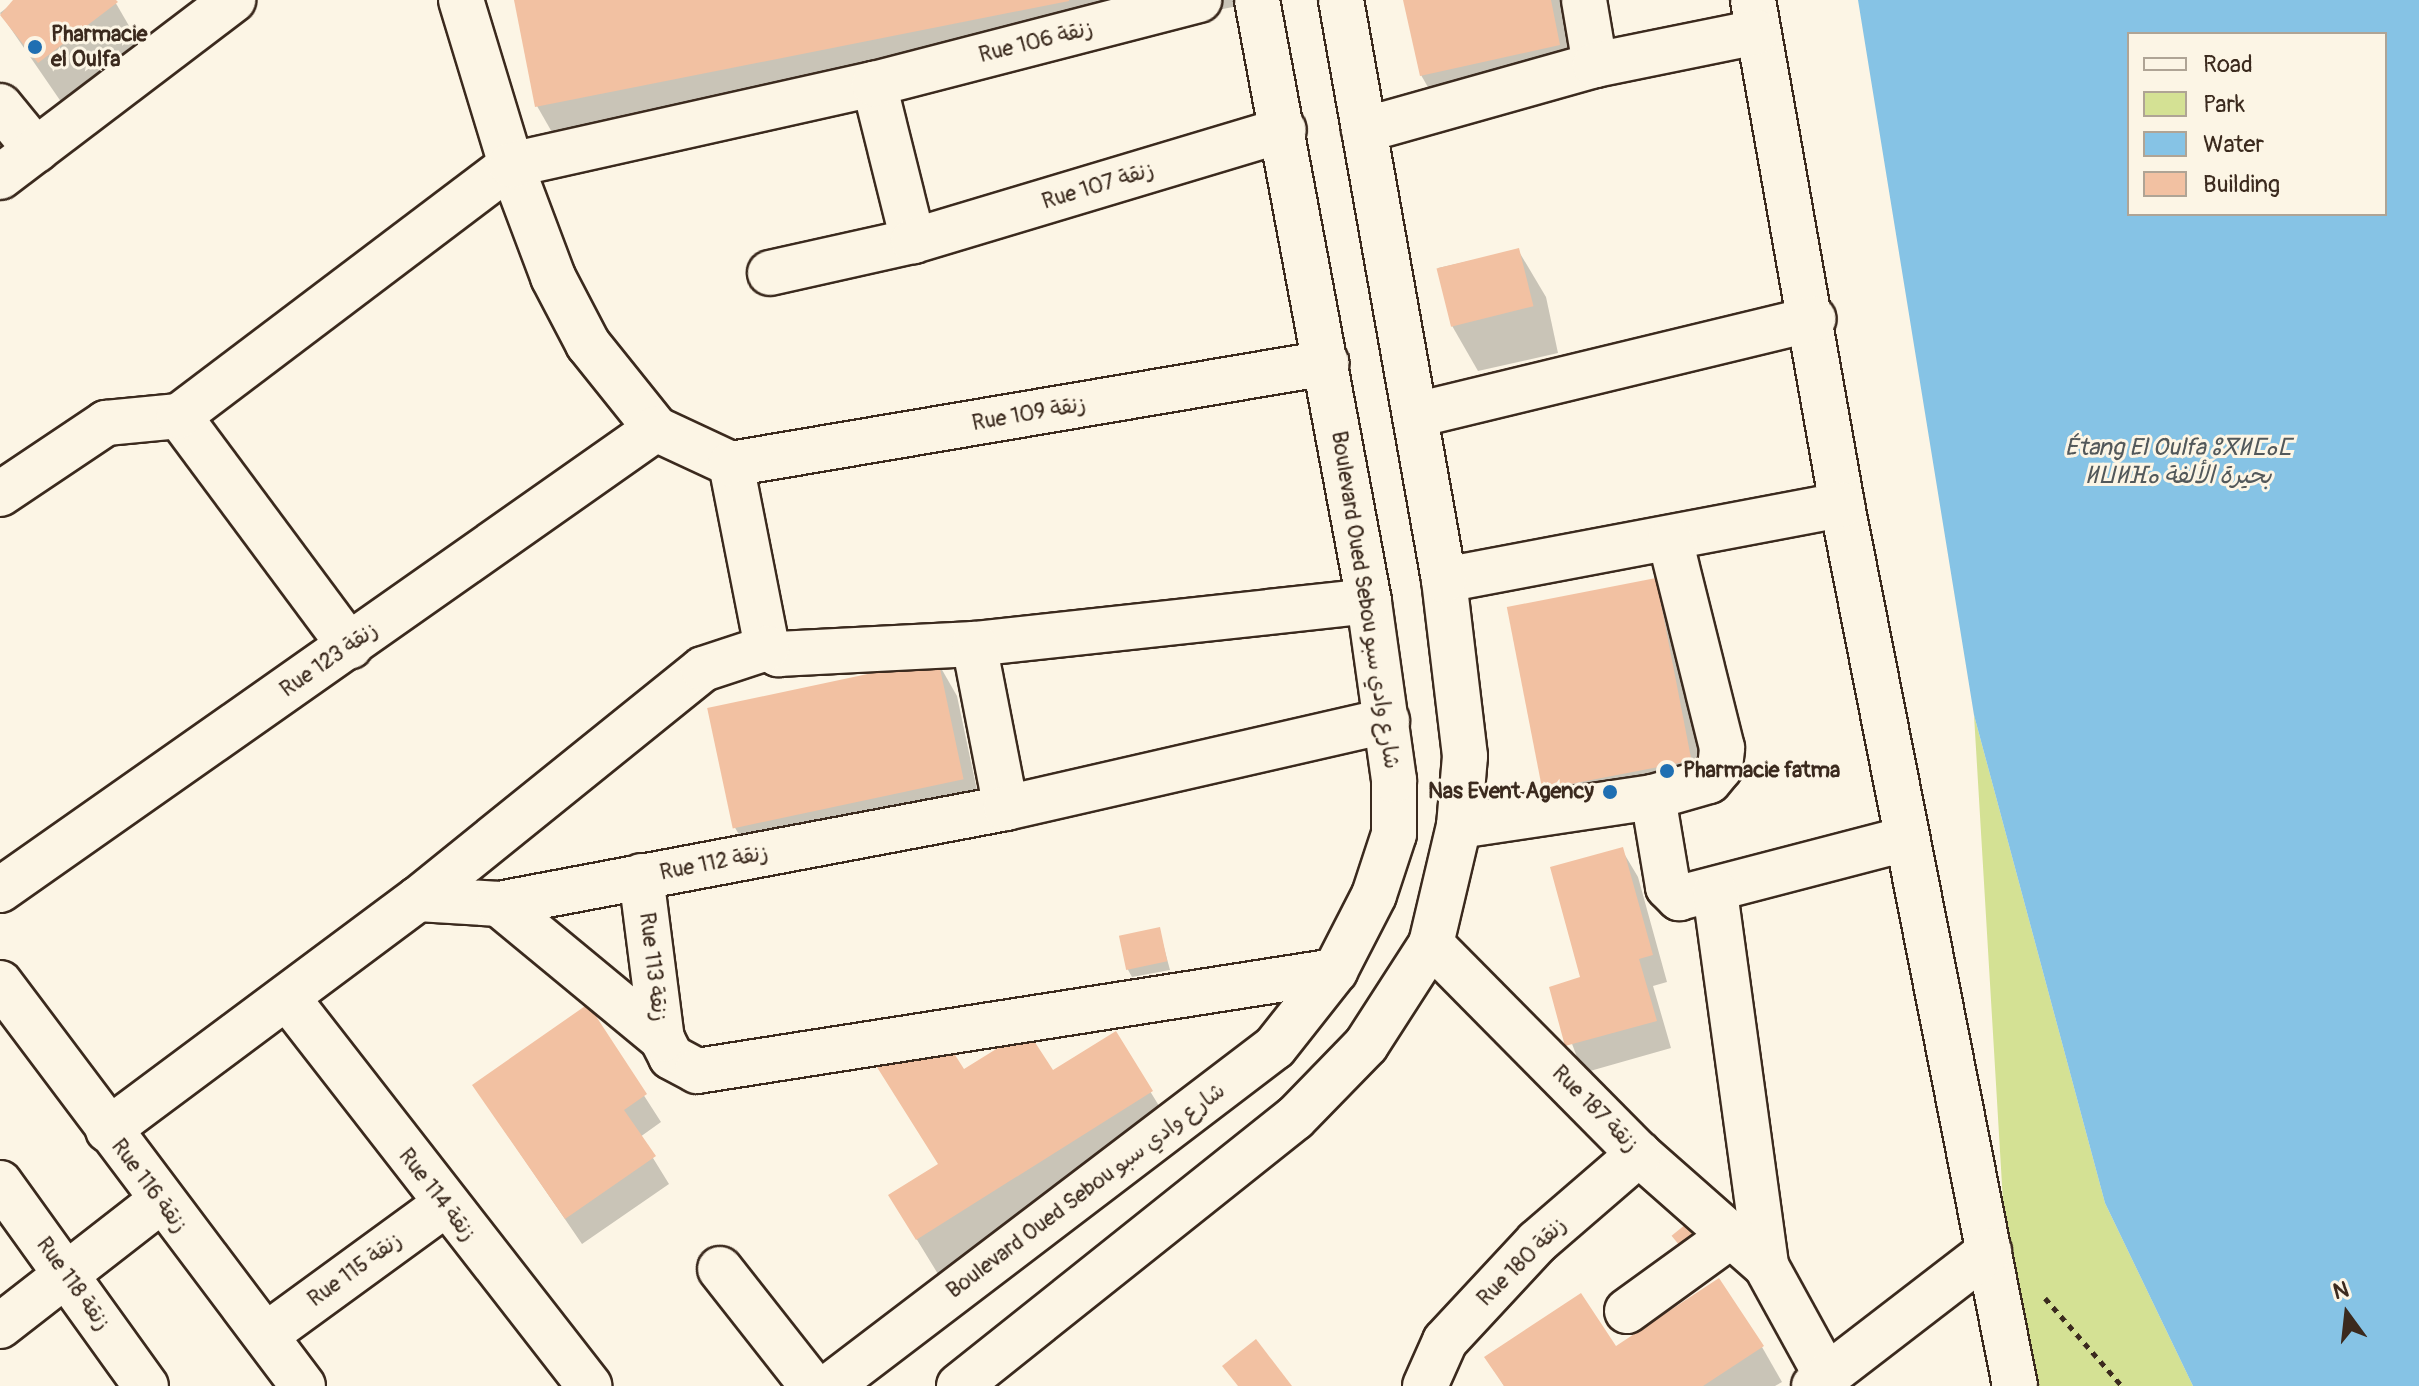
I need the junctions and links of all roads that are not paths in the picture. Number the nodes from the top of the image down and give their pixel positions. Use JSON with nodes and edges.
{"nodes":[{"id":1,"x":233,"y":0,"type":"edge"},
{"id":2,"x":461,"y":0,"type":"edge"},
{"id":3,"x":1199,"y":0,"type":"edge"},
{"id":4,"x":1257,"y":0,"type":"edge"},
{"id":5,"x":1341,"y":0,"type":"edge"},
{"id":6,"x":1584,"y":0,"type":"edge"},
{"id":7,"x":1755,"y":16,"type":"edge"},
{"id":8,"x":1595,"y":65,"type":"junction"},
{"id":9,"x":874,"y":84,"type":"junction"},
{"id":10,"x":0,"y":106,"type":"edge"},
{"id":11,"x":1284,"y":130,"type":"junction"},
{"id":12,"x":1364,"y":130,"type":"junction"},
{"id":13,"x":36,"y":150,"type":"junction"},
{"id":14,"x":511,"y":165,"type":"junction"},
{"id":15,"x":0,"y":177,"type":"edge"},
{"id":16,"x":913,"y":241,"type":"junction"},
{"id":17,"x":770,"y":273,"type":"dead end"},
{"id":18,"x":1814,"y":319,"type":"junction"},
{"id":19,"x":1326,"y":363,"type":"junction"},
{"id":20,"x":1416,"y":415,"type":"junction"},
{"id":21,"x":179,"y":416,"type":"junction"},
{"id":22,"x":656,"y":429,"type":"junction"},
{"id":23,"x":731,"y":464,"type":"junction"},
{"id":24,"x":0,"y":494,"type":"edge"},
{"id":25,"x":1842,"y":505,"type":"junction"},
{"id":26,"x":1670,"y":540,"type":"junction"},
{"id":27,"x":1444,"y":580,"type":"junction"},
{"id":28,"x":1369,"y":601,"type":"junction"},
{"id":29,"x":974,"y":644,"type":"junction"},
{"id":30,"x":350,"y":646,"type":"junction"},
{"id":31,"x":767,"y":648,"type":"junction"},
{"id":32,"x":1387,"y":721,"type":"junction"},
{"id":33,"x":1653,"y":797,"type":"junction"},
{"id":34,"x":1006,"y":808,"type":"junction"},
{"id":35,"x":1459,"y":826,"type":"junction"},
{"id":36,"x":1906,"y":839,"type":"junction"},
{"id":37,"x":641,"y":876,"type":"junction"},
{"id":38,"x":0,"y":890,"type":"edge"},
{"id":39,"x":1715,"y":892,"type":"junction"},
{"id":40,"x":418,"y":899,"type":"junction"},
{"id":41,"x":499,"y":904,"type":"junction"},
{"id":42,"x":1431,"y":944,"type":"junction"},
{"id":43,"x":1335,"y":971,"type":"junction"},
{"id":44,"x":0,"y":983,"type":"edge"},
{"id":45,"x":289,"y":1000,"type":"junction"},
{"id":46,"x":667,"y":1048,"type":"junction"},
{"id":47,"x":108,"y":1130,"type":"junction"},
{"id":48,"x":1639,"y":1154,"type":"junction"},
{"id":49,"x":0,"y":1183,"type":"edge"},
{"id":50,"x":159,"y":1202,"type":"junction"},
{"id":51,"x":444,"y":1205,"type":"junction"},
{"id":52,"x":1732,"y":1235,"type":"junction"},
{"id":53,"x":1989,"y":1251,"type":"junction"},
{"id":54,"x":1766,"y":1266,"type":"junction"},
{"id":55,"x":720,"y":1269,"type":"dead end"},
{"id":56,"x":67,"y":1274,"type":"junction"},
{"id":57,"x":1627,"y":1311,"type":"dead end"},
{"id":58,"x":0,"y":1326,"type":"edge"},
{"id":59,"x":266,"y":1335,"type":"junction"},
{"id":60,"x":1820,"y":1380,"type":"edge"},
{"id":61,"x":146,"y":1386,"type":"edge"},
{"id":62,"x":303,"y":1386,"type":"edge"},
{"id":63,"x":589,"y":1386,"type":"edge"},
{"id":64,"x":812,"y":1386,"type":"edge"},
{"id":65,"x":830,"y":1386,"type":"edge"},
{"id":66,"x":959,"y":1386,"type":"edge"},
{"id":67,"x":1425,"y":1386,"type":"edge"},
{"id":68,"x":2015,"y":1386,"type":"edge"}],
"edges":[{"from":1,"to":13,"type":"street"},
{"from":2,"to":14,"type":"street"},
{"from":3,"to":9,"type":"street","name":"Rue 106 زنقة"},
{"from":4,"to":11,"type":"street","name":"Boulevard Oued Sebou شارع وادي سبو"},
{"from":5,"to":12,"type":"street"},
{"from":6,"to":8,"type":"street"},
{"from":7,"to":8,"type":"street"},
{"from":7,"to":18,"type":"street"},
{"from":8,"to":12,"type":"street"},
{"from":9,"to":14,"type":"street","name":"Rue 106 زنقة"},
{"from":9,"to":16,"type":"street"},
{"from":10,"to":13,"type":"street"},
{"from":11,"to":16,"type":"street","name":"Rue 107 زنقة"},
{"from":11,"to":19,"type":"street","name":"Boulevard Oued Sebou شارع وادي سبو"},
{"from":12,"to":20,"type":"street"},
{"from":13,"to":15,"type":"street"},
{"from":14,"to":21,"type":"street"},
{"from":14,"to":22,"type":"street"},
{"from":16,"to":17,"type":"street","name":"Rue 107 زنقة"},
{"from":18,"to":20,"type":"street"},
{"from":18,"to":25,"type":"street"},
{"from":19,"to":23,"type":"street","name":"Rue 109 زنقة"},
{"from":19,"to":28,"type":"street","name":"Boulevard Oued Sebou شارع وادي سبو"},
{"from":20,"to":27,"type":"street"},
{"from":21,"to":24,"type":"street"},
{"from":21,"to":30,"type":"street"},
{"from":22,"to":23,"type":"street"},
{"from":22,"to":30,"type":"street","name":"Rue 123 زنقة"},
{"from":23,"to":31,"type":"street"},
{"from":25,"to":26,"type":"street"},
{"from":25,"to":36,"type":"street"},
{"from":26,"to":27,"type":"street"},
{"from":26,"to":33,"type":"street"},
{"from":27,"to":35,"type":"street"},
{"from":28,"to":29,"type":"street"},
{"from":28,"to":32,"type":"street","name":"Boulevard Oued Sebou شارع وادي سبو"},
{"from":29,"to":31,"type":"street"},
{"from":29,"to":34,"type":"street"},
{"from":30,"to":38,"type":"street","name":"Rue 123 زنقة"},
{"from":31,"to":40,"type":"street"},
{"from":32,"to":34,"type":"street","name":"Rue 112 زنقة"},
{"from":32,"to":43,"type":"street","name":"Boulevard Oued Sebou شارع وادي سبو"},
{"from":33,"to":35,"type":"street"},
{"from":33,"to":39,"type":"street"},
{"from":34,"to":37,"type":"street","name":"Rue 112 زنقة"},
{"from":35,"to":42,"type":"street"},
{"from":36,"to":39,"type":"street"},
{"from":36,"to":53,"type":"street"},
{"from":37,"to":41,"type":"street","name":"Rue 112 زنقة"},
{"from":37,"to":46,"type":"street","name":"Rue 113 زنقة"},
{"from":39,"to":54,"type":"street"},
{"from":40,"to":41,"type":"street","name":"Rue 112 زنقة"},
{"from":40,"to":45,"type":"street"},
{"from":41,"to":46,"type":"street"},
{"from":42,"to":48,"type":"street","name":"Rue 187 زنقة"},
{"from":42,"to":66,"type":"street"},
{"from":43,"to":46,"type":"street"},
{"from":43,"to":65,"type":"street","name":"Boulevard Oued Sebou شارع وادي سبو"},
{"from":44,"to":47,"type":"street","name":"Rue 116 زنقة"},
{"from":45,"to":47,"type":"street"},
{"from":45,"to":51,"type":"street","name":"Rue 114 زنقة"},
{"from":47,"to":50,"type":"street","name":"Rue 116 زنقة"},
{"from":48,"to":52,"type":"street","name":"Rue 187 زنقة"},
{"from":48,"to":67,"type":"street","name":"Rue 180 زنقة"},
{"from":49,"to":56,"type":"street","name":"Rue 118 زنقة"},
{"from":50,"to":56,"type":"street"},
{"from":50,"to":59,"type":"street","name":"Rue 116 زنقة"},
{"from":51,"to":59,"type":"street","name":"Rue 115 زنقة"},
{"from":51,"to":63,"type":"street","name":"Rue 114 زنقة"},
{"from":52,"to":54,"type":"street","name":"Rue 187 زنقة"},
{"from":52,"to":57,"type":"street"},
{"from":53,"to":60,"type":"street"},
{"from":53,"to":68,"type":"street"},
{"from":54,"to":60,"type":"street"},
{"from":55,"to":64,"type":"street"},
{"from":56,"to":58,"type":"street"},
{"from":56,"to":61,"type":"street","name":"Rue 118 زنقة"},
{"from":59,"to":62,"type":"street","name":"Rue 116 زنقة"}]}
